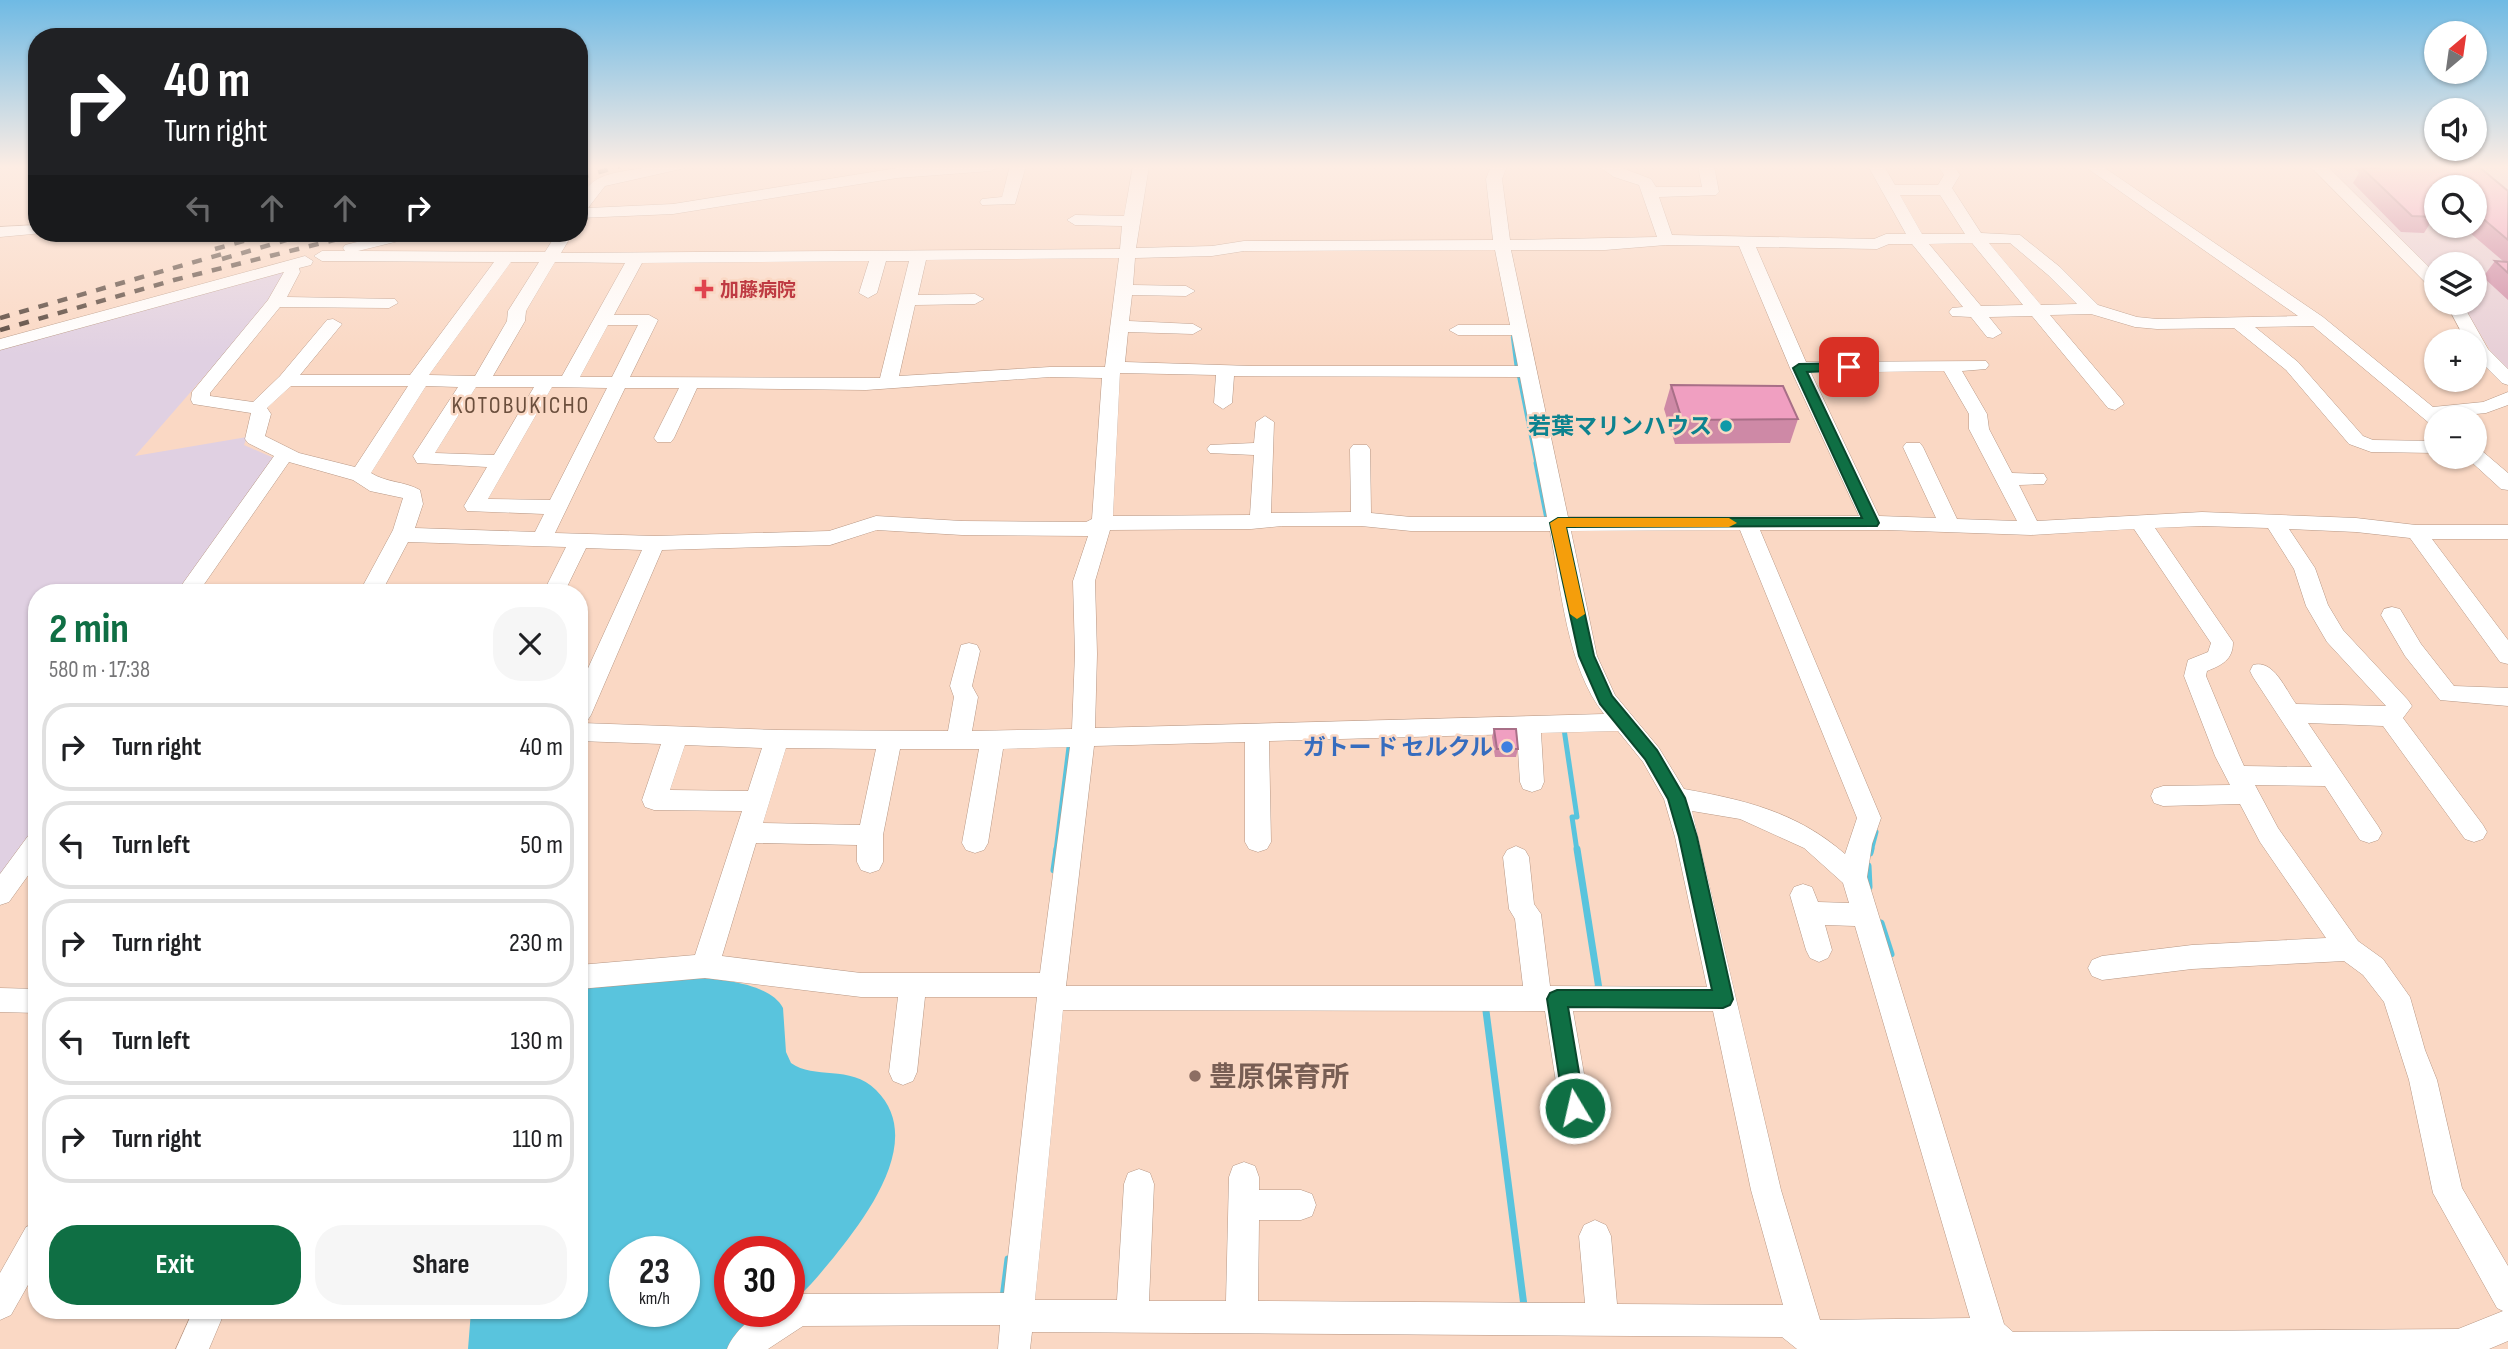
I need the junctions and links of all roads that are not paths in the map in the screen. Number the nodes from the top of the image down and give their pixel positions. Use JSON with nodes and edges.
{"nodes":[{"id":1,"x":1131,"y":229,"type":"edge"},
{"id":2,"x":1500,"y":229,"type":"edge"},
{"id":3,"x":1662,"y":229,"type":"edge"},
{"id":4,"x":1911,"y":229,"type":"edge"},
{"id":5,"x":1970,"y":229,"type":"edge"},
{"id":6,"x":2183,"y":229,"type":"edge"},
{"id":7,"x":2381,"y":229,"type":"edge"},
{"id":8,"x":28,"y":231,"type":"edge"},
{"id":9,"x":4,"y":234,"type":"edge"},
{"id":10,"x":1976,"y":238,"type":"junction"},
{"id":11,"x":1917,"y":239,"type":"junction"},
{"id":12,"x":1666,"y":240,"type":"junction"},
{"id":13,"x":377,"y":242,"type":"edge"},
{"id":14,"x":560,"y":242,"type":"edge"},
{"id":15,"x":1745,"y":242,"type":"junction"},
{"id":16,"x":1502,"y":245,"type":"junction"},
{"id":17,"x":1129,"y":254,"type":"junction"},
{"id":18,"x":321,"y":256,"type":"junction"},
{"id":19,"x":879,"y":256,"type":"junction"},
{"id":20,"x":919,"y":256,"type":"junction"},
{"id":21,"x":506,"y":257,"type":"junction"},
{"id":22,"x":551,"y":258,"type":"junction"},
{"id":23,"x":636,"y":258,"type":"junction"},
{"id":24,"x":290,"y":265,"type":"junction"},
{"id":25,"x":2424,"y":271,"type":"edge"},
{"id":26,"x":1125,"y":290,"type":"junction"},
{"id":27,"x":1186,"y":291,"type":"dead end"},
{"id":28,"x":867,"y":293,"type":"dead end"},
{"id":29,"x":975,"y":299,"type":"dead end"},
{"id":30,"x":908,"y":300,"type":"junction"},
{"id":31,"x":275,"y":302,"type":"junction"},
{"id":32,"x":389,"y":303,"type":"dead end"},
{"id":33,"x":2092,"y":309,"type":"junction"},
{"id":34,"x":2040,"y":311,"type":"junction"},
{"id":35,"x":1958,"y":312,"type":"dead end"},
{"id":36,"x":1977,"y":313,"type":"junction"},
{"id":37,"x":2461,"y":315,"type":"edge"},
{"id":38,"x":602,"y":320,"type":"junction"},
{"id":39,"x":2317,"y":321,"type":"junction"},
{"id":40,"x":2239,"y":323,"type":"junction"},
{"id":41,"x":333,"y":324,"type":"dead end"},
{"id":42,"x":1120,"y":326,"type":"junction"},
{"id":43,"x":1193,"y":328,"type":"dead end"},
{"id":44,"x":1458,"y":330,"type":"dead end"},
{"id":45,"x":1514,"y":330,"type":"junction"},
{"id":46,"x":1993,"y":333,"type":"dead end"},
{"id":47,"x":0,"y":345,"type":"edge"},
{"id":48,"x":1950,"y":365,"type":"junction"},
{"id":49,"x":1980,"y":365,"type":"dead end"},
{"id":50,"x":1799,"y":368,"type":"junction"},
{"id":51,"x":1113,"y":370,"type":"junction"},
{"id":52,"x":1225,"y":370,"type":"junction"},
{"id":53,"x":1527,"y":372,"type":"junction"},
{"id":54,"x":2508,"y":379,"type":"edge"},
{"id":55,"x":286,"y":380,"type":"junction"},
{"id":56,"x":416,"y":380,"type":"junction"},
{"id":57,"x":475,"y":382,"type":"junction"},
{"id":58,"x":546,"y":382,"type":"junction"},
{"id":59,"x":568,"y":382,"type":"junction"},
{"id":60,"x":618,"y":382,"type":"junction"},
{"id":61,"x":691,"y":382,"type":"junction"},
{"id":62,"x":888,"y":382,"type":"junction"},
{"id":63,"x":2508,"y":398,"type":"edge"},
{"id":64,"x":1223,"y":402,"type":"dead end"},
{"id":65,"x":2116,"y":404,"type":"dead end"},
{"id":66,"x":2487,"y":407,"type":"edge"},
{"id":67,"x":257,"y":408,"type":"junction"},
{"id":68,"x":2424,"y":409,"type":"edge"},
{"id":69,"x":1265,"y":422,"type":"dead end"},
{"id":70,"x":664,"y":439,"type":"dead end"},
{"id":71,"x":1913,"y":447,"type":"dead end"},
{"id":72,"x":2424,"y":447,"type":"edge"},
{"id":73,"x":1217,"y":449,"type":"dead end"},
{"id":74,"x":1264,"y":449,"type":"junction"},
{"id":75,"x":1360,"y":449,"type":"dead end"},
{"id":76,"x":285,"y":454,"type":"junction"},
{"id":77,"x":500,"y":461,"type":"junction"},
{"id":78,"x":2487,"y":465,"type":"edge"},
{"id":79,"x":360,"y":475,"type":"junction"},
{"id":80,"x":2006,"y":479,"type":"junction"},
{"id":81,"x":2037,"y":479,"type":"dead end"},
{"id":82,"x":2508,"y":484,"type":"edge"},
{"id":83,"x":557,"y":507,"type":"junction"},
{"id":84,"x":1361,"y":519,"type":"junction"},
{"id":85,"x":1261,"y":521,"type":"junction"},
{"id":86,"x":2274,"y":522,"type":"junction"},
{"id":87,"x":1102,"y":523,"type":"junction"},
{"id":88,"x":1558,"y":523,"type":"junction"},
{"id":89,"x":1747,"y":523,"type":"junction"},
{"id":90,"x":1872,"y":523,"type":"junction"},
{"id":91,"x":2141,"y":524,"type":"junction"},
{"id":92,"x":1950,"y":525,"type":"junction"},
{"id":93,"x":2031,"y":528,"type":"junction"},
{"id":94,"x":2416,"y":532,"type":"junction"},
{"id":95,"x":2508,"y":532,"type":"edge"},
{"id":96,"x":400,"y":535,"type":"junction"},
{"id":97,"x":542,"y":538,"type":"junction"},
{"id":98,"x":580,"y":539,"type":"junction"},
{"id":99,"x":655,"y":542,"type":"junction"},
{"id":100,"x":193,"y":584,"type":"edge"},
{"id":101,"x":375,"y":584,"type":"edge"},
{"id":102,"x":558,"y":584,"type":"edge"},
{"id":103,"x":2392,"y":615,"type":"dead end"},
{"id":104,"x":969,"y":651,"type":"dead end"},
{"id":105,"x":2508,"y":656,"type":"edge"},
{"id":106,"x":2261,"y":671,"type":"dead end"},
{"id":107,"x":588,"y":695,"type":"edge"},
{"id":108,"x":2508,"y":697,"type":"edge"},
{"id":109,"x":2289,"y":713,"type":"junction"},
{"id":110,"x":2390,"y":717,"type":"junction"},
{"id":111,"x":1623,"y":722,"type":"junction"},
{"id":112,"x":1528,"y":723,"type":"junction"},
{"id":113,"x":1257,"y":731,"type":"junction"},
{"id":114,"x":588,"y":732,"type":"edge"},
{"id":115,"x":676,"y":736,"type":"junction"},
{"id":116,"x":1083,"y":737,"type":"junction"},
{"id":117,"x":777,"y":739,"type":"junction"},
{"id":118,"x":890,"y":740,"type":"junction"},
{"id":119,"x":958,"y":740,"type":"junction"},
{"id":120,"x":993,"y":740,"type":"junction"},
{"id":121,"x":2332,"y":777,"type":"junction"},
{"id":122,"x":1532,"y":782,"type":"dead end"},
{"id":123,"x":2242,"y":785,"type":"junction"},
{"id":124,"x":2163,"y":796,"type":"dead end"},
{"id":125,"x":1676,"y":798,"type":"junction"},
{"id":126,"x":756,"y":801,"type":"junction"},
{"id":127,"x":2474,"y":832,"type":"dead end"},
{"id":128,"x":746,"y":833,"type":"junction"},
{"id":129,"x":2369,"y":833,"type":"dead end"},
{"id":130,"x":870,"y":835,"type":"junction"},
{"id":131,"x":1258,"y":842,"type":"dead end"},
{"id":132,"x":975,"y":843,"type":"dead end"},
{"id":133,"x":28,"y":855,"type":"edge"},
{"id":134,"x":1516,"y":857,"type":"dead end"},
{"id":135,"x":870,"y":862,"type":"dead end"},
{"id":136,"x":1854,"y":877,"type":"junction"},
{"id":137,"x":0,"y":894,"type":"edge"},
{"id":138,"x":1866,"y":915,"type":"junction"},
{"id":139,"x":2349,"y":949,"type":"junction"},
{"id":140,"x":1819,"y":950,"type":"dead end"},
{"id":141,"x":705,"y":966,"type":"junction"},
{"id":142,"x":2102,"y":968,"type":"dead end"},
{"id":143,"x":588,"y":976,"type":"edge"},
{"id":144,"x":913,"y":985,"type":"junction"},
{"id":145,"x":1052,"y":992,"type":"junction"},
{"id":146,"x":1542,"y":994,"type":"junction"},
{"id":147,"x":1723,"y":999,"type":"junction"},
{"id":148,"x":0,"y":1000,"type":"edge"},
{"id":149,"x":28,"y":1001,"type":"edge"},
{"id":150,"x":903,"y":1072,"type":"dead end"},
{"id":151,"x":1575,"y":1108,"type":"dead end"},
{"id":152,"x":1139,"y":1184,"type":"dead end"},
{"id":153,"x":1301,"y":1205,"type":"dead end"},
{"id":154,"x":1595,"y":1236,"type":"dead end"},
{"id":155,"x":28,"y":1254,"type":"edge"},
{"id":156,"x":2508,"y":1297,"type":"edge"},
{"id":157,"x":0,"y":1304,"type":"edge"},
{"id":158,"x":1242,"y":1309,"type":"junction"},
{"id":159,"x":1018,"y":1310,"type":"junction"},
{"id":160,"x":1601,"y":1311,"type":"junction"},
{"id":161,"x":1132,"y":1317,"type":"junction"},
{"id":162,"x":205,"y":1319,"type":"edge"},
{"id":163,"x":2508,"y":1325,"type":"edge"},
{"id":164,"x":1811,"y":1343,"type":"edge"},
{"id":165,"x":2002,"y":1344,"type":"edge"},
{"id":166,"x":192,"y":1349,"type":"edge"},
{"id":167,"x":743,"y":1349,"type":"edge"},
{"id":168,"x":1014,"y":1349,"type":"edge"}],
"edges":[{"from":1,"to":17,"type":"street"},
{"from":2,"to":16,"type":"street"},
{"from":3,"to":12,"type":"street"},
{"from":4,"to":11,"type":"street"},
{"from":5,"to":10,"type":"street"},
{"from":6,"to":39,"type":"street"},
{"from":7,"to":25,"type":"street"},
{"from":8,"to":9,"type":"street"},
{"from":10,"to":11,"type":"street"},
{"from":10,"to":33,"type":"street"},
{"from":10,"to":34,"type":"street"},
{"from":11,"to":15,"type":"street"},
{"from":11,"to":36,"type":"street"},
{"from":12,"to":15,"type":"street"},
{"from":12,"to":16,"type":"street"},
{"from":13,"to":18,"type":"street"},
{"from":14,"to":22,"type":"street"},
{"from":15,"to":50,"type":"street"},
{"from":16,"to":17,"type":"street"},
{"from":16,"to":45,"type":"street"},
{"from":17,"to":20,"type":"street"},
{"from":17,"to":26,"type":"street"},
{"from":18,"to":21,"type":"street"},
{"from":18,"to":24,"type":"street"},
{"from":19,"to":20,"type":"street"},
{"from":19,"to":23,"type":"street"},
{"from":19,"to":28,"type":"street"},
{"from":20,"to":30,"type":"street"},
{"from":21,"to":22,"type":"street"},
{"from":21,"to":56,"type":"street"},
{"from":22,"to":23,"type":"street"},
{"from":22,"to":57,"type":"street"},
{"from":23,"to":38,"type":"street"},
{"from":24,"to":31,"type":"street"},
{"from":24,"to":47,"type":"street"},
{"from":26,"to":27,"type":"street"},
{"from":26,"to":42,"type":"street"},
{"from":29,"to":30,"type":"street"},
{"from":30,"to":62,"type":"street"},
{"from":31,"to":32,"type":"street"},
{"from":31,"to":67,"type":"street"},
{"from":33,"to":34,"type":"street"},
{"from":33,"to":40,"type":"street"},
{"from":34,"to":36,"type":"street"},
{"from":34,"to":65,"type":"street"},
{"from":35,"to":36,"type":"street"},
{"from":36,"to":46,"type":"street"},
{"from":37,"to":54,"type":"street"},
{"from":38,"to":59,"type":"street"},
{"from":38,"to":60,"type":"street"},
{"from":39,"to":40,"type":"street"},
{"from":39,"to":68,"type":"street"},
{"from":40,"to":72,"type":"street"},
{"from":41,"to":55,"type":"street"},
{"from":42,"to":43,"type":"street"},
{"from":42,"to":51,"type":"street"},
{"from":44,"to":45,"type":"street"},
{"from":45,"to":53,"type":"street"},
{"from":48,"to":49,"type":"street"},
{"from":48,"to":50,"type":"street"},
{"from":48,"to":80,"type":"street"},
{"from":50,"to":90,"type":"street"},
{"from":51,"to":52,"type":"street"},
{"from":51,"to":62,"type":"street"},
{"from":51,"to":87,"type":"street"},
{"from":52,"to":53,"type":"street"},
{"from":52,"to":64,"type":"street"},
{"from":53,"to":88,"type":"street"},
{"from":55,"to":56,"type":"street"},
{"from":55,"to":67,"type":"street"},
{"from":56,"to":57,"type":"street"},
{"from":56,"to":79,"type":"street"},
{"from":57,"to":58,"type":"street"},
{"from":57,"to":77,"type":"street"},
{"from":58,"to":59,"type":"street"},
{"from":58,"to":77,"type":"street"},
{"from":59,"to":60,"type":"street"},
{"from":60,"to":61,"type":"street"},
{"from":60,"to":83,"type":"street"},
{"from":61,"to":62,"type":"street"},
{"from":61,"to":70,"type":"street"},
{"from":63,"to":66,"type":"street"},
{"from":67,"to":76,"type":"street"},
{"from":69,"to":74,"type":"street"},
{"from":71,"to":92,"type":"street"},
{"from":73,"to":74,"type":"street"},
{"from":74,"to":85,"type":"street"},
{"from":75,"to":84,"type":"street"},
{"from":76,"to":79,"type":"street"},
{"from":76,"to":100,"type":"street"},
{"from":77,"to":83,"type":"street"},
{"from":78,"to":82,"type":"street"},
{"from":79,"to":96,"type":"street"},
{"from":80,"to":81,"type":"street"},
{"from":80,"to":93,"type":"street"},
{"from":83,"to":97,"type":"street"},
{"from":84,"to":85,"type":"street"},
{"from":84,"to":88,"type":"street"},
{"from":85,"to":87,"type":"street"},
{"from":86,"to":91,"type":"street"},
{"from":86,"to":94,"type":"street"},
{"from":86,"to":110,"type":"street"},
{"from":87,"to":99,"type":"street"},
{"from":87,"to":116,"type":"street"},
{"from":88,"to":89,"type":"street"},
{"from":88,"to":111,"type":"street"},
{"from":89,"to":90,"type":"street"},
{"from":89,"to":136,"type":"street"},
{"from":90,"to":92,"type":"street"},
{"from":91,"to":93,"type":"street"},
{"from":91,"to":123,"type":"street"},
{"from":92,"to":93,"type":"street"},
{"from":94,"to":95,"type":"street"},
{"from":94,"to":105,"type":"street"},
{"from":96,"to":97,"type":"street"},
{"from":96,"to":101,"type":"street"},
{"from":97,"to":98,"type":"street"},
{"from":98,"to":99,"type":"street"},
{"from":98,"to":102,"type":"street"},
{"from":99,"to":107,"type":"street"},
{"from":103,"to":108,"type":"street"},
{"from":104,"to":119,"type":"street"},
{"from":106,"to":109,"type":"street"},
{"from":109,"to":110,"type":"street"},
{"from":109,"to":121,"type":"street"},
{"from":110,"to":127,"type":"street"},
{"from":111,"to":112,"type":"street"},
{"from":111,"to":125,"type":"street"},
{"from":112,"to":113,"type":"street"},
{"from":112,"to":122,"type":"street"},
{"from":113,"to":116,"type":"street"},
{"from":113,"to":131,"type":"street"},
{"from":114,"to":115,"type":"street"},
{"from":115,"to":117,"type":"street"},
{"from":115,"to":126,"type":"street"},
{"from":116,"to":120,"type":"street"},
{"from":116,"to":145,"type":"street"},
{"from":117,"to":118,"type":"street"},
{"from":117,"to":126,"type":"street"},
{"from":118,"to":119,"type":"street"},
{"from":118,"to":130,"type":"street"},
{"from":119,"to":120,"type":"street"},
{"from":120,"to":132,"type":"street"},
{"from":121,"to":123,"type":"street"},
{"from":121,"to":129,"type":"street"},
{"from":123,"to":124,"type":"street"},
{"from":123,"to":139,"type":"street"},
{"from":125,"to":136,"type":"street"},
{"from":125,"to":147,"type":"street"},
{"from":126,"to":128,"type":"street"},
{"from":128,"to":130,"type":"street"},
{"from":128,"to":141,"type":"street"},
{"from":130,"to":135,"type":"street"},
{"from":133,"to":137,"type":"street"},
{"from":134,"to":146,"type":"street"},
{"from":136,"to":138,"type":"street"},
{"from":138,"to":140,"type":"street"},
{"from":138,"to":165,"type":"street"},
{"from":139,"to":142,"type":"street"},
{"from":139,"to":156,"type":"street"},
{"from":141,"to":143,"type":"street"},
{"from":141,"to":144,"type":"street"},
{"from":144,"to":145,"type":"street"},
{"from":144,"to":150,"type":"street"},
{"from":145,"to":146,"type":"street"},
{"from":145,"to":159,"type":"street"},
{"from":146,"to":147,"type":"street"},
{"from":146,"to":151,"type":"street"},
{"from":147,"to":164,"type":"street"},
{"from":148,"to":149,"type":"street"},
{"from":152,"to":161,"type":"street"},
{"from":153,"to":158,"type":"street"},
{"from":154,"to":160,"type":"street"},
{"from":155,"to":157,"type":"street"},
{"from":158,"to":160,"type":"street"},
{"from":158,"to":161,"type":"street"},
{"from":159,"to":161,"type":"street"},
{"from":159,"to":167,"type":"street"},
{"from":159,"to":168,"type":"street"},
{"from":160,"to":164,"type":"street"},
{"from":162,"to":166,"type":"street"},
{"from":163,"to":165,"type":"street"},
{"from":164,"to":165,"type":"street"}]}
